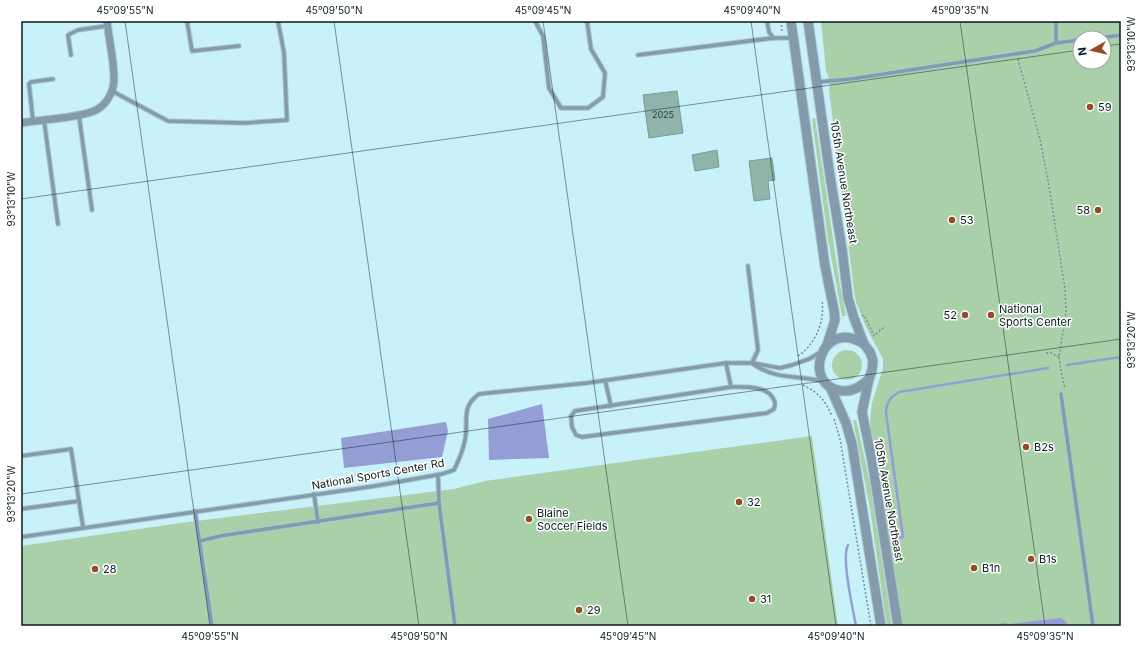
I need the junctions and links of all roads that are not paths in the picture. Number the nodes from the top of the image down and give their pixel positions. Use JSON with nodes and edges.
{"nodes":[{"id":1,"x":187,"y":21,"type":"edge"},
{"id":2,"x":278,"y":21,"type":"edge"},
{"id":3,"x":535,"y":21,"type":"edge"},
{"id":4,"x":587,"y":21,"type":"edge"},
{"id":5,"x":767,"y":21,"type":"edge"},
{"id":6,"x":791,"y":21,"type":"edge"},
{"id":7,"x":808,"y":21,"type":"edge"},
{"id":8,"x":1056,"y":21,"type":"edge"},
{"id":9,"x":107,"y":24,"type":"edge"},
{"id":10,"x":773,"y":38,"type":"junction"},
{"id":11,"x":794,"y":38,"type":"junction"},
{"id":12,"x":1072,"y":41,"type":"edge"},
{"id":13,"x":1056,"y":43,"type":"junction"},
{"id":14,"x":239,"y":46,"type":"dead end"},
{"id":15,"x":71,"y":55,"type":"dead end"},
{"id":16,"x":638,"y":56,"type":"dead end"},
{"id":17,"x":53,"y":79,"type":"dead end"},
{"id":18,"x":817,"y":82,"type":"junction"},
{"id":19,"x":112,"y":91,"type":"junction"},
{"id":20,"x":79,"y":115,"type":"junction"},
{"id":21,"x":44,"y":120,"type":"junction"},
{"id":22,"x":33,"y":121,"type":"junction"},
{"id":23,"x":21,"y":123,"type":"edge"},
{"id":24,"x":92,"y":210,"type":"dead end"},
{"id":25,"x":58,"y":224,"type":"dead end"},
{"id":26,"x":748,"y":266,"type":"dead end"},
{"id":27,"x":864,"y":344,"type":"junction"},
{"id":28,"x":825,"y":348,"type":"junction"},
{"id":29,"x":726,"y":363,"type":"junction"},
{"id":30,"x":752,"y":363,"type":"junction"},
{"id":31,"x":869,"y":379,"type":"junction"},
{"id":32,"x":606,"y":380,"type":"junction"},
{"id":33,"x":828,"y":384,"type":"junction"},
{"id":34,"x":731,"y":387,"type":"junction"},
{"id":35,"x":1061,"y":394,"type":"dead end"},
{"id":36,"x":611,"y":406,"type":"junction"},
{"id":37,"x":21,"y":456,"type":"edge"},
{"id":38,"x":438,"y":475,"type":"junction"},
{"id":39,"x":314,"y":494,"type":"junction"},
{"id":40,"x":79,"y":500,"type":"junction"},
{"id":41,"x":439,"y":503,"type":"junction"},
{"id":42,"x":21,"y":509,"type":"edge"},
{"id":43,"x":195,"y":511,"type":"junction"},
{"id":44,"x":318,"y":522,"type":"junction"},
{"id":45,"x":83,"y":527,"type":"junction"},
{"id":46,"x":21,"y":537,"type":"edge"},
{"id":47,"x":200,"y":541,"type":"junction"},
{"id":48,"x":212,"y":626,"type":"edge"},
{"id":49,"x":456,"y":626,"type":"edge"},
{"id":50,"x":881,"y":626,"type":"edge"},
{"id":51,"x":898,"y":626,"type":"edge"},
{"id":52,"x":1093,"y":626,"type":"edge"}],
"edges":[{"from":1,"to":14,"type":"lane"},
{"from":2,"to":19,"type":"lane"},
{"from":3,"to":4,"type":"lane"},
{"from":5,"to":10,"type":"lane"},
{"from":6,"to":11,"type":"street"},
{"from":7,"to":18,"type":"street","name":"105th Avenue Northeast"},
{"from":8,"to":13,"type":"lane"},
{"from":9,"to":15,"type":"lane"},
{"from":9,"to":19,"type":"street"},
{"from":10,"to":11,"type":"lane"},
{"from":10,"to":16,"type":"lane"},
{"from":11,"to":28,"type":"street"},
{"from":12,"to":13,"type":"lane"},
{"from":13,"to":18,"type":"lane"},
{"from":17,"to":22,"type":"lane"},
{"from":18,"to":27,"type":"street","name":"105th Avenue Northeast"},
{"from":19,"to":20,"type":"street"},
{"from":20,"to":21,"type":"street"},
{"from":20,"to":24,"type":"lane"},
{"from":21,"to":22,"type":"street"},
{"from":21,"to":25,"type":"lane"},
{"from":22,"to":23,"type":"street"},
{"from":26,"to":30,"type":"lane"},
{"from":27,"to":28,"type":"street"},
{"from":27,"to":31,"type":"street","name":"105th Avenue Northeast"},
{"from":28,"to":30,"type":"lane","name":"National Sports Center Rd"},
{"from":28,"to":33,"type":"street"},
{"from":29,"to":30,"type":"lane","name":"National Sports Center Rd"},
{"from":29,"to":32,"type":"lane","name":"National Sports Center Rd"},
{"from":29,"to":34,"type":"lane"},
{"from":30,"to":33,"type":"lane"},
{"from":31,"to":33,"type":"street"},
{"from":31,"to":51,"type":"street","name":"105th Avenue Northeast"},
{"from":32,"to":36,"type":"lane"},
{"from":32,"to":38,"type":"lane","name":"National Sports Center Rd"},
{"from":33,"to":50,"type":"street"},
{"from":34,"to":36,"type":"lane"},
{"from":34,"to":36,"type":"lane"},
{"from":35,"to":52,"type":"lane"},
{"from":37,"to":40,"type":"lane"},
{"from":38,"to":39,"type":"lane","name":"National Sports Center Rd"},
{"from":38,"to":41,"type":"lane"},
{"from":39,"to":43,"type":"lane","name":"National Sports Center Rd"},
{"from":39,"to":44,"type":"lane"},
{"from":40,"to":42,"type":"lane"},
{"from":40,"to":45,"type":"lane"},
{"from":41,"to":44,"type":"lane"},
{"from":41,"to":49,"type":"lane"},
{"from":43,"to":45,"type":"lane","name":"National Sports Center Rd"},
{"from":43,"to":47,"type":"lane"},
{"from":44,"to":47,"type":"lane"},
{"from":45,"to":46,"type":"lane","name":"National Sports Center Rd"},
{"from":47,"to":48,"type":"lane"}]}
